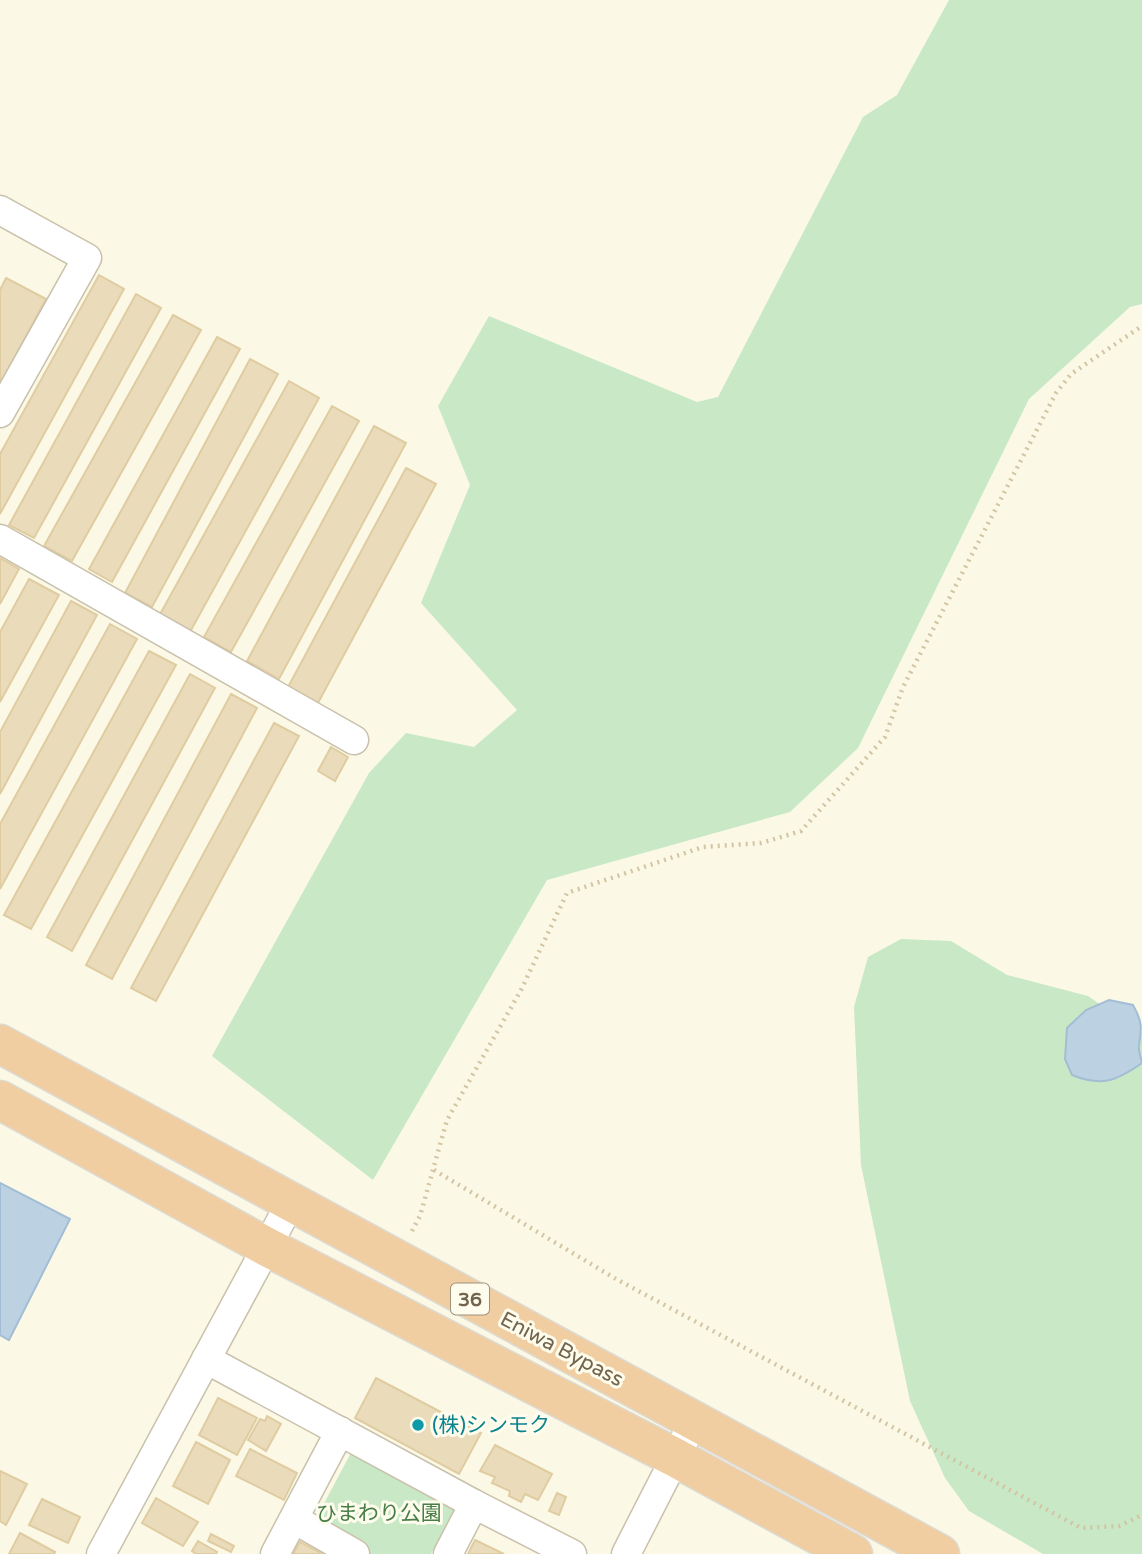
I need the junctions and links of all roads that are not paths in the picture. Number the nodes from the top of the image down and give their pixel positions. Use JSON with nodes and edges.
{"nodes":[{"id":1,"x":0,"y":210,"type":"edge"},
{"id":2,"x":0,"y":413,"type":"edge"},
{"id":3,"x":0,"y":539,"type":"edge"},
{"id":4,"x":354,"y":740,"type":"dead end"},
{"id":5,"x":0,"y":1044,"type":"edge"},
{"id":6,"x":0,"y":1100,"type":"edge"},
{"id":7,"x":291,"y":1202,"type":"junction"},
{"id":8,"x":267,"y":1247,"type":"junction"},
{"id":9,"x":206,"y":1359,"type":"junction"},
{"id":10,"x":694,"y":1421,"type":"junction"},
{"id":11,"x":340,"y":1431,"type":"junction"},
{"id":12,"x":676,"y":1458,"type":"junction"},
{"id":13,"x":474,"y":1504,"type":"junction"},
{"id":14,"x":294,"y":1519,"type":"junction"},
{"id":15,"x":101,"y":1554,"type":"edge"},
{"id":16,"x":275,"y":1554,"type":"edge"},
{"id":17,"x":355,"y":1554,"type":"edge"},
{"id":18,"x":448,"y":1554,"type":"edge"},
{"id":19,"x":572,"y":1554,"type":"edge"},
{"id":20,"x":626,"y":1554,"type":"edge"},
{"id":21,"x":853,"y":1554,"type":"edge"},
{"id":22,"x":940,"y":1554,"type":"edge"}],
"edges":[{"from":1,"to":2,"type":"street"},
{"from":3,"to":4,"type":"street"},
{"from":5,"to":7,"type":"highway","name":"Eniwa Bypass","number":"36"},
{"from":6,"to":8,"type":"highway","name":"Eniwa Bypass","number":"36"},
{"from":7,"to":8,"type":"street"},
{"from":7,"to":10,"type":"highway","name":"Eniwa Bypass","number":"36"},
{"from":8,"to":9,"type":"street"},
{"from":8,"to":12,"type":"highway","name":"Eniwa Bypass","number":"36"},
{"from":9,"to":11,"type":"street"},
{"from":9,"to":15,"type":"street"},
{"from":10,"to":12,"type":"street"},
{"from":10,"to":22,"type":"highway","name":"Eniwa Bypass","number":"36"},
{"from":11,"to":13,"type":"street"},
{"from":11,"to":14,"type":"street"},
{"from":12,"to":20,"type":"street"},
{"from":12,"to":21,"type":"highway","name":"Eniwa Bypass","number":"36"},
{"from":13,"to":18,"type":"street"},
{"from":13,"to":19,"type":"street"},
{"from":14,"to":16,"type":"street"},
{"from":14,"to":17,"type":"street"}]}
